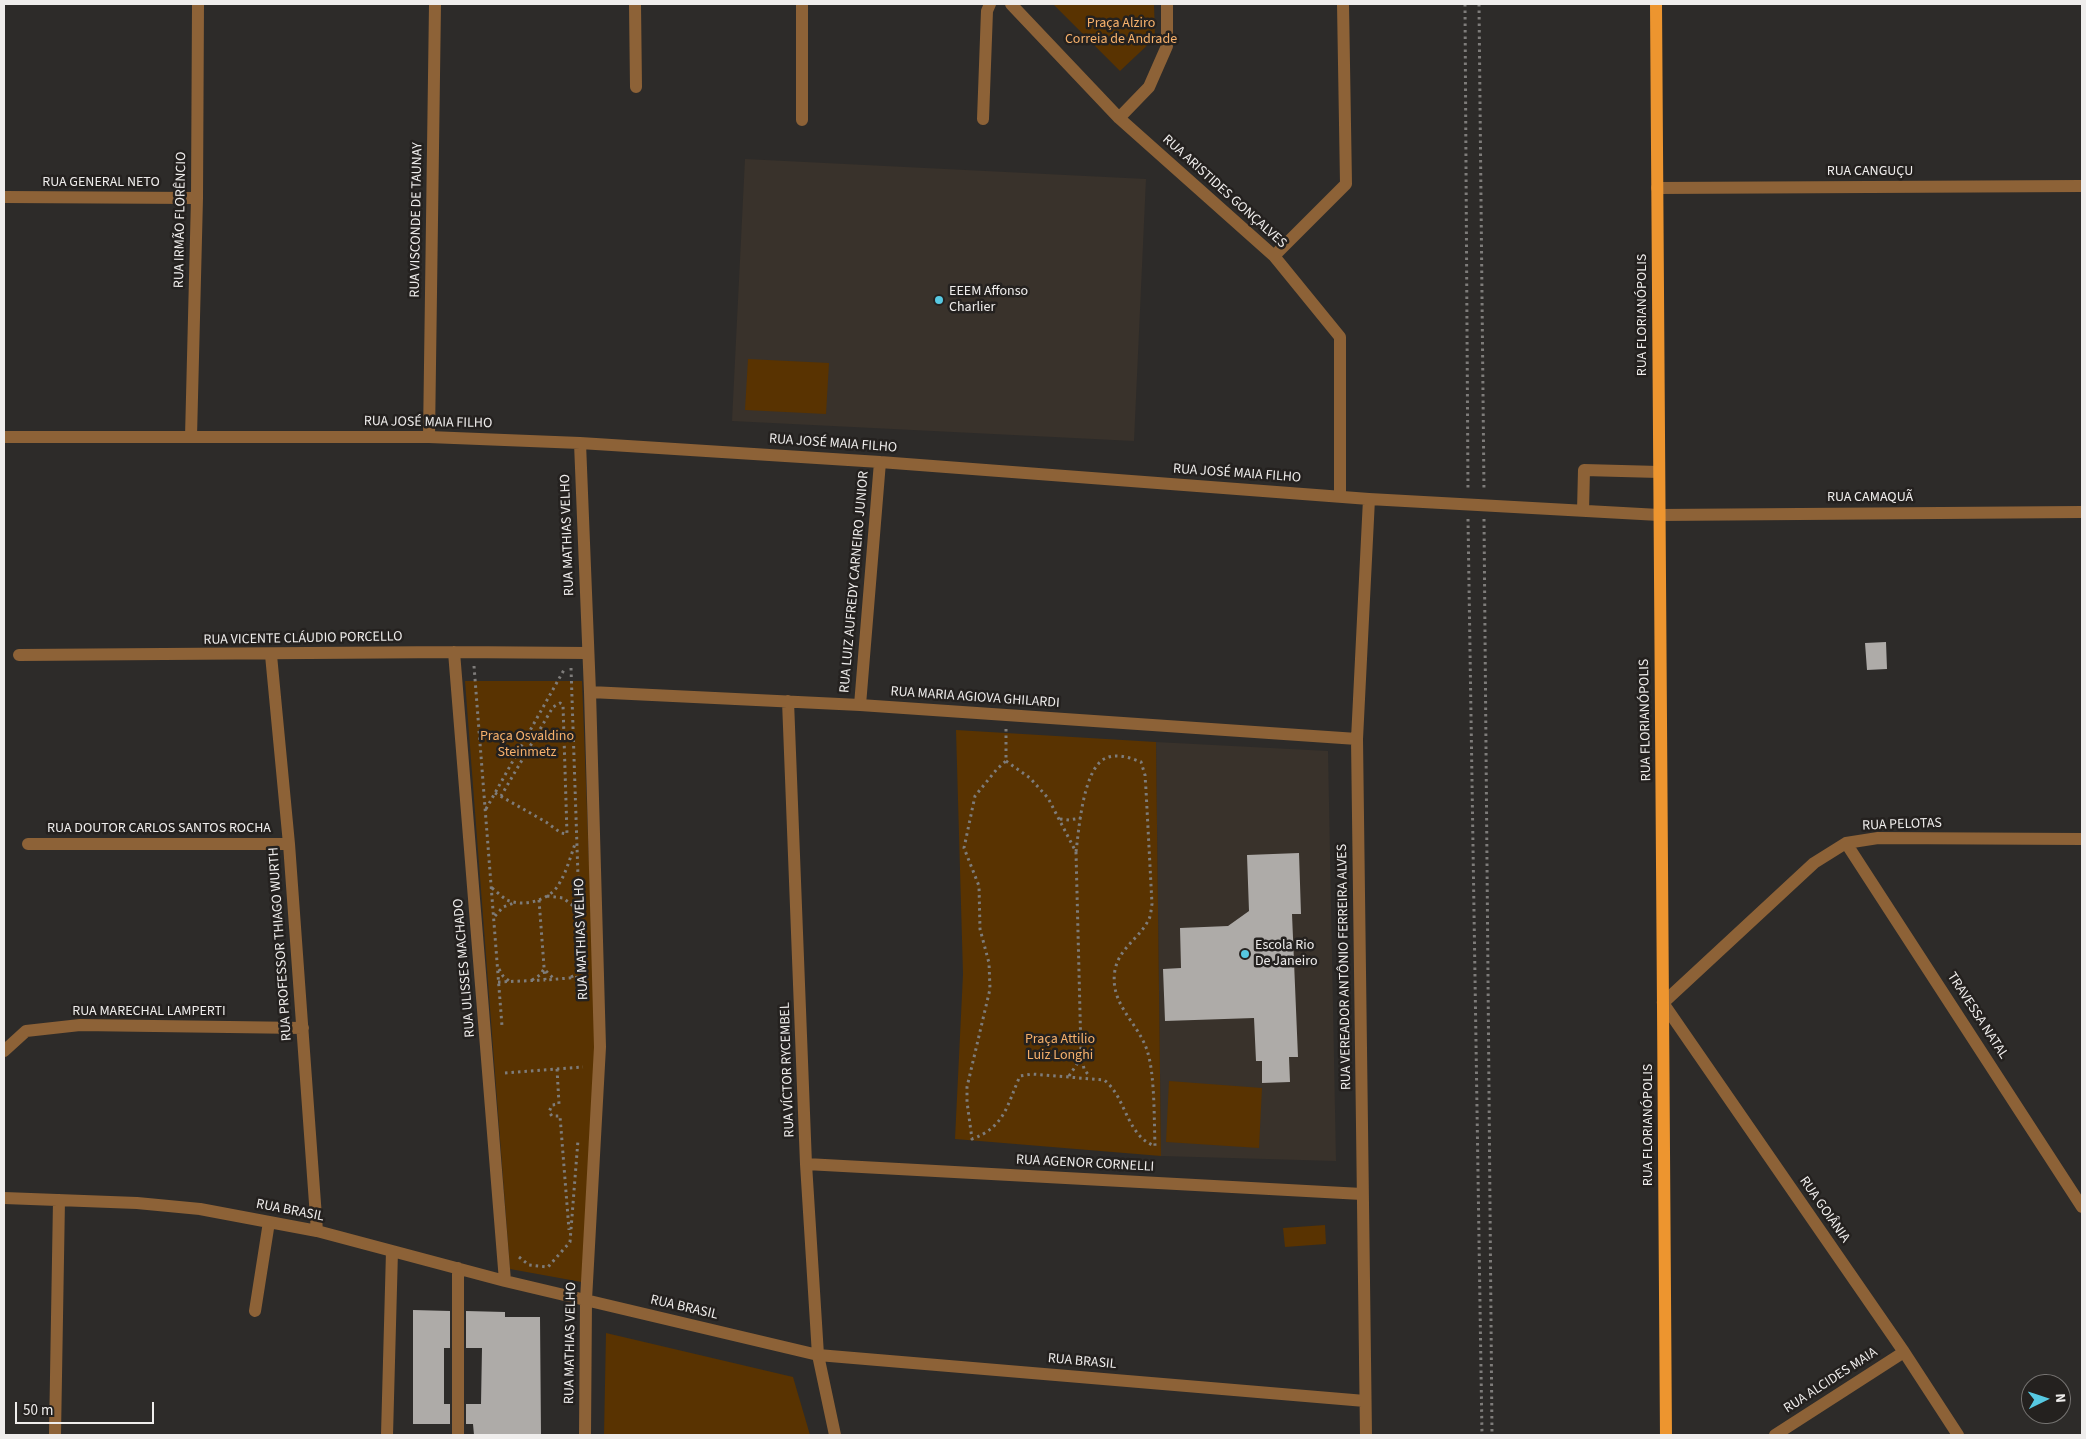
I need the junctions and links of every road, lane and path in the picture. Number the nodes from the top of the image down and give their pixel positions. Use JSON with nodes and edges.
{"nodes":[{"id":1,"x":198,"y":4,"type":"edge"},
{"id":2,"x":435,"y":4,"type":"edge"},
{"id":3,"x":636,"y":4,"type":"edge"},
{"id":4,"x":802,"y":4,"type":"edge"},
{"id":5,"x":990,"y":4,"type":"edge"},
{"id":6,"x":1011,"y":4,"type":"edge"},
{"id":7,"x":1167,"y":4,"type":"edge"},
{"id":8,"x":1343,"y":4,"type":"edge"},
{"id":9,"x":1465,"y":4,"type":"edge"},
{"id":10,"x":1480,"y":4,"type":"edge"},
{"id":11,"x":1656,"y":4,"type":"edge"},
{"id":12,"x":636,"y":87,"type":"dead end"},
{"id":13,"x":1119,"y":118,"type":"junction"},
{"id":14,"x":982,"y":119,"type":"dead end"},
{"id":15,"x":802,"y":120,"type":"dead end"},
{"id":16,"x":2082,"y":186,"type":"edge"},
{"id":17,"x":1657,"y":188,"type":"junction"},
{"id":18,"x":4,"y":197,"type":"edge"},
{"id":19,"x":197,"y":198,"type":"junction"},
{"id":20,"x":1274,"y":256,"type":"junction"},
{"id":21,"x":4,"y":437,"type":"edge"},
{"id":22,"x":192,"y":437,"type":"junction"},
{"id":23,"x":429,"y":437,"type":"junction"},
{"id":24,"x":580,"y":443,"type":"junction"},
{"id":25,"x":880,"y":462,"type":"junction"},
{"id":26,"x":1659,"y":472,"type":"junction"},
{"id":27,"x":1340,"y":497,"type":"junction"},
{"id":28,"x":1369,"y":499,"type":"junction"},
{"id":29,"x":1468,"y":505,"type":"junction"},
{"id":30,"x":1484,"y":506,"type":"junction"},
{"id":31,"x":1583,"y":511,"type":"junction"},
{"id":32,"x":2082,"y":512,"type":"edge"},
{"id":33,"x":1659,"y":515,"type":"junction"},
{"id":34,"x":454,"y":652,"type":"junction"},
{"id":35,"x":587,"y":654,"type":"junction"},
{"id":36,"x":271,"y":655,"type":"junction"},
{"id":37,"x":19,"y":656,"type":"dead end"},
{"id":38,"x":474,"y":660,"type":"dead end"},
{"id":39,"x":566,"y":666,"type":"dead end"},
{"id":40,"x":571,"y":667,"type":"dead end"},
{"id":41,"x":590,"y":692,"type":"junction"},
{"id":42,"x":788,"y":701,"type":"junction"},
{"id":43,"x":860,"y":705,"type":"junction"},
{"id":44,"x":1006,"y":716,"type":"junction"},
{"id":45,"x":1358,"y":739,"type":"junction"},
{"id":46,"x":1006,"y":761,"type":"junction"},
{"id":47,"x":495,"y":793,"type":"junction"},
{"id":48,"x":501,"y":796,"type":"junction"},
{"id":49,"x":486,"y":809,"type":"junction"},
{"id":50,"x":1081,"y":818,"type":"junction"},
{"id":51,"x":1060,"y":819,"type":"junction"},
{"id":52,"x":2082,"y":839,"type":"edge"},
{"id":53,"x":576,"y":841,"type":"junction"},
{"id":54,"x":1846,"y":842,"type":"junction"},
{"id":55,"x":28,"y":844,"type":"dead end"},
{"id":56,"x":289,"y":844,"type":"junction"},
{"id":57,"x":1076,"y":852,"type":"junction"},
{"id":58,"x":578,"y":885,"type":"dead end"},
{"id":59,"x":492,"y":888,"type":"junction"},
{"id":60,"x":547,"y":896,"type":"junction"},
{"id":61,"x":539,"y":900,"type":"junction"},
{"id":62,"x":517,"y":902,"type":"junction"},
{"id":63,"x":579,"y":902,"type":"dead end"},
{"id":64,"x":580,"y":911,"type":"junction"},
{"id":65,"x":494,"y":919,"type":"junction"},
{"id":66,"x":580,"y":920,"type":"dead end"},
{"id":67,"x":581,"y":956,"type":"dead end"},
{"id":68,"x":582,"y":965,"type":"junction"},
{"id":69,"x":497,"y":967,"type":"junction"},
{"id":70,"x":544,"y":969,"type":"junction"},
{"id":71,"x":567,"y":978,"type":"junction"},
{"id":72,"x":557,"y":979,"type":"junction"},
{"id":73,"x":545,"y":980,"type":"junction"},
{"id":74,"x":529,"y":981,"type":"junction"},
{"id":75,"x":498,"y":982,"type":"junction"},
{"id":76,"x":511,"y":982,"type":"junction"},
{"id":77,"x":1663,"y":1003,"type":"junction"},
{"id":78,"x":303,"y":1028,"type":"junction"},
{"id":79,"x":502,"y":1028,"type":"dead end"},
{"id":80,"x":4,"y":1051,"type":"edge"},
{"id":81,"x":1080,"y":1053,"type":"junction"},
{"id":82,"x":584,"y":1060,"type":"dead end"},
{"id":83,"x":505,"y":1064,"type":"dead end"},
{"id":84,"x":583,"y":1067,"type":"junction"},
{"id":85,"x":557,"y":1069,"type":"junction"},
{"id":86,"x":505,"y":1073,"type":"junction"},
{"id":87,"x":1069,"y":1076,"type":"junction"},
{"id":88,"x":582,"y":1077,"type":"dead end"},
{"id":89,"x":1090,"y":1078,"type":"junction"},
{"id":90,"x":506,"y":1083,"type":"dead end"},
{"id":91,"x":578,"y":1135,"type":"dead end"},
{"id":92,"x":806,"y":1164,"type":"junction"},
{"id":93,"x":1362,"y":1194,"type":"junction"},
{"id":94,"x":4,"y":1198,"type":"edge"},
{"id":95,"x":59,"y":1200,"type":"junction"},
{"id":96,"x":2082,"y":1207,"type":"edge"},
{"id":97,"x":269,"y":1222,"type":"junction"},
{"id":98,"x":317,"y":1231,"type":"junction"},
{"id":99,"x":570,"y":1242,"type":"junction"},
{"id":100,"x":392,"y":1251,"type":"junction"},
{"id":101,"x":518,"y":1252,"type":"dead end"},
{"id":102,"x":458,"y":1268,"type":"junction"},
{"id":103,"x":505,"y":1281,"type":"junction"},
{"id":104,"x":586,"y":1300,"type":"junction"},
{"id":105,"x":255,"y":1311,"type":"dead end"},
{"id":106,"x":1904,"y":1352,"type":"junction"},
{"id":107,"x":818,"y":1355,"type":"junction"},
{"id":108,"x":1365,"y":1401,"type":"junction"},
{"id":109,"x":55,"y":1435,"type":"edge"},
{"id":110,"x":387,"y":1435,"type":"edge"},
{"id":111,"x":458,"y":1435,"type":"edge"},
{"id":112,"x":585,"y":1435,"type":"edge"},
{"id":113,"x":835,"y":1435,"type":"edge"},
{"id":114,"x":1366,"y":1435,"type":"edge"},
{"id":115,"x":1482,"y":1435,"type":"edge"},
{"id":116,"x":1492,"y":1435,"type":"edge"},
{"id":117,"x":1666,"y":1435,"type":"edge"},
{"id":118,"x":1775,"y":1435,"type":"edge"},
{"id":119,"x":1958,"y":1435,"type":"edge"}],
"edges":[{"from":1,"to":19,"type":"street","name":"RUA IRMÃO FLORÊNCIO"},
{"from":2,"to":23,"type":"street","name":"RUA VISCONDE DE TAUNAY"},
{"from":3,"to":12,"type":"street"},
{"from":4,"to":15,"type":"street"},
{"from":5,"to":14,"type":"street"},
{"from":6,"to":13,"type":"street","name":"RUA ARISTIDES GONÇALVES"},
{"from":7,"to":13,"type":"street"},
{"from":8,"to":20,"type":"street"},
{"from":9,"to":29,"type":"path"},
{"from":10,"to":30,"type":"path"},
{"from":11,"to":17,"type":"main road","name":"RUA FLORIANÓPOLIS"},
{"from":13,"to":20,"type":"street","name":"RUA ARISTIDES GONÇALVES"},
{"from":16,"to":17,"type":"street","name":"RUA CANGUÇU"},
{"from":17,"to":26,"type":"main road","name":"RUA FLORIANÓPOLIS"},
{"from":18,"to":19,"type":"street","name":"RUA GENERAL NETO"},
{"from":19,"to":22,"type":"street","name":"RUA IRMÃO FLORÊNCIO"},
{"from":20,"to":27,"type":"street","name":"RUA ARISTIDES GONÇALVES"},
{"from":21,"to":22,"type":"street","name":"RUA JOSÉ MAIA FILHO"},
{"from":22,"to":23,"type":"street","name":"RUA JOSÉ MAIA FILHO"},
{"from":23,"to":24,"type":"street","name":"RUA JOSÉ MAIA FILHO"},
{"from":24,"to":25,"type":"street","name":"RUA JOSÉ MAIA FILHO"},
{"from":24,"to":35,"type":"street","name":"RUA MATHIAS VELHO"},
{"from":25,"to":27,"type":"street","name":"RUA JOSÉ MAIA FILHO"},
{"from":25,"to":43,"type":"street","name":"RUA LUIZ AUFREDY CARNEIRO JUNIOR"},
{"from":26,"to":31,"type":"street"},
{"from":26,"to":33,"type":"main road","name":"RUA FLORIANÓPOLIS"},
{"from":27,"to":28,"type":"street","name":"RUA JOSÉ MAIA FILHO"},
{"from":28,"to":29,"type":"street","name":"RUA JOSÉ MAIA FILHO"},
{"from":28,"to":45,"type":"street","name":"RUA VEREADOR ANTÔNIO FERREIRA ALVES"},
{"from":29,"to":30,"type":"street","name":"RUA JOSÉ MAIA FILHO"},
{"from":29,"to":115,"type":"path"},
{"from":30,"to":31,"type":"street","name":"RUA JOSÉ MAIA FILHO"},
{"from":30,"to":116,"type":"path"},
{"from":31,"to":33,"type":"street","name":"RUA JOSÉ MAIA FILHO"},
{"from":32,"to":33,"type":"street","name":"RUA CAMAQUÃ"},
{"from":33,"to":77,"type":"main road","name":"RUA FLORIANÓPOLIS"},
{"from":34,"to":35,"type":"street","name":"RUA VICENTE CLÁUDIO PORCELLO"},
{"from":34,"to":36,"type":"street","name":"RUA VICENTE CLÁUDIO PORCELLO"},
{"from":34,"to":103,"type":"street","name":"RUA ULISSES MACHADO"},
{"from":35,"to":41,"type":"street","name":"RUA MATHIAS VELHO"},
{"from":36,"to":37,"type":"street","name":"RUA VICENTE CLÁUDIO PORCELLO"},
{"from":36,"to":56,"type":"street","name":"RUA PROFESSOR THIAGO WURTH"},
{"from":38,"to":49,"type":"path"},
{"from":39,"to":47,"type":"path"},
{"from":40,"to":53,"type":"path"},
{"from":41,"to":42,"type":"street","name":"RUA MARIA AGIOVA GHILARDI"},
{"from":41,"to":104,"type":"street","name":"RUA MATHIAS VELHO"},
{"from":42,"to":43,"type":"street","name":"RUA MARIA AGIOVA GHILARDI"},
{"from":42,"to":92,"type":"street","name":"RUA VÍCTOR RYCEMBEL"},
{"from":43,"to":44,"type":"street","name":"RUA MARIA AGIOVA GHILARDI"},
{"from":44,"to":45,"type":"street","name":"RUA MARIA AGIOVA GHILARDI"},
{"from":44,"to":46,"type":"path"},
{"from":45,"to":93,"type":"street","name":"RUA VEREADOR ANTÔNIO FERREIRA ALVES"},
{"from":46,"to":51,"type":"path"},
{"from":46,"to":87,"type":"path"},
{"from":47,"to":48,"type":"path"},
{"from":47,"to":49,"type":"path"},
{"from":48,"to":48,"type":"path"},
{"from":49,"to":59,"type":"path"},
{"from":50,"to":51,"type":"path"},
{"from":50,"to":57,"type":"path"},
{"from":50,"to":89,"type":"path"},
{"from":51,"to":57,"type":"path"},
{"from":52,"to":54,"type":"street","name":"RUA PELOTAS"},
{"from":53,"to":58,"type":"path"},
{"from":53,"to":60,"type":"path"},
{"from":54,"to":77,"type":"street","name":"RUA PELOTAS"},
{"from":54,"to":96,"type":"street","name":"TRAVESSA NATAL"},
{"from":55,"to":56,"type":"street","name":"RUA DOUTOR CARLOS SANTOS ROCHA"},
{"from":56,"to":78,"type":"street","name":"RUA PROFESSOR THIAGO WURTH"},
{"from":57,"to":81,"type":"path"},
{"from":59,"to":62,"type":"path"},
{"from":59,"to":65,"type":"path"},
{"from":60,"to":61,"type":"path"},
{"from":60,"to":64,"type":"path"},
{"from":61,"to":62,"type":"path"},
{"from":61,"to":70,"type":"path"},
{"from":62,"to":65,"type":"path"},
{"from":63,"to":64,"type":"path"},
{"from":64,"to":66,"type":"path"},
{"from":65,"to":69,"type":"path"},
{"from":67,"to":68,"type":"path"},
{"from":68,"to":71,"type":"path"},
{"from":68,"to":71,"type":"path"},
{"from":69,"to":75,"type":"path"},
{"from":69,"to":76,"type":"path"},
{"from":70,"to":72,"type":"path"},
{"from":70,"to":73,"type":"path"},
{"from":70,"to":74,"type":"path"},
{"from":71,"to":72,"type":"path"},
{"from":72,"to":73,"type":"path"},
{"from":73,"to":74,"type":"path"},
{"from":74,"to":76,"type":"path"},
{"from":75,"to":76,"type":"path"},
{"from":75,"to":79,"type":"path"},
{"from":77,"to":106,"type":"street","name":"RUA GOIÂNIA"},
{"from":77,"to":117,"type":"main road","name":"RUA FLORIANÓPOLIS"},
{"from":78,"to":80,"type":"street","name":"RUA MARECHAL LAMPERTI"},
{"from":78,"to":98,"type":"street","name":"RUA PROFESSOR THIAGO WURTH"},
{"from":81,"to":87,"type":"path"},
{"from":81,"to":89,"type":"path"},
{"from":82,"to":84,"type":"path"},
{"from":83,"to":86,"type":"path"},
{"from":84,"to":85,"type":"path"},
{"from":84,"to":88,"type":"path"},
{"from":85,"to":86,"type":"path"},
{"from":85,"to":99,"type":"path"},
{"from":86,"to":90,"type":"path"},
{"from":87,"to":89,"type":"path"},
{"from":91,"to":99,"type":"path"},
{"from":92,"to":93,"type":"street","name":"RUA AGENOR CORNELLI"},
{"from":92,"to":107,"type":"street","name":"RUA VÍCTOR RYCEMBEL"},
{"from":93,"to":108,"type":"street","name":"RUA VEREADOR ANTÔNIO FERREIRA ALVES"},
{"from":94,"to":95,"type":"street","name":"RUA BRASIL"},
{"from":95,"to":97,"type":"street","name":"RUA BRASIL"},
{"from":95,"to":109,"type":"street"},
{"from":97,"to":98,"type":"street","name":"RUA BRASIL"},
{"from":97,"to":105,"type":"street"},
{"from":98,"to":100,"type":"street","name":"RUA BRASIL"},
{"from":99,"to":101,"type":"path"},
{"from":100,"to":102,"type":"street","name":"RUA BRASIL"},
{"from":100,"to":110,"type":"street"},
{"from":102,"to":103,"type":"street","name":"RUA BRASIL"},
{"from":102,"to":111,"type":"street"},
{"from":103,"to":104,"type":"street","name":"RUA BRASIL"},
{"from":104,"to":107,"type":"street","name":"RUA BRASIL"},
{"from":104,"to":112,"type":"street","name":"RUA MATHIAS VELHO"},
{"from":106,"to":118,"type":"street","name":"RUA ALCIDES MAIA"},
{"from":106,"to":119,"type":"street","name":"RUA GOIÂNIA"},
{"from":107,"to":108,"type":"street","name":"RUA BRASIL"},
{"from":107,"to":113,"type":"street","name":"RUA VÍCTOR RYCEMBEL"},
{"from":108,"to":114,"type":"street","name":"RUA VEREADOR ANTÔNIO FERREIRA ALVES"}]}
